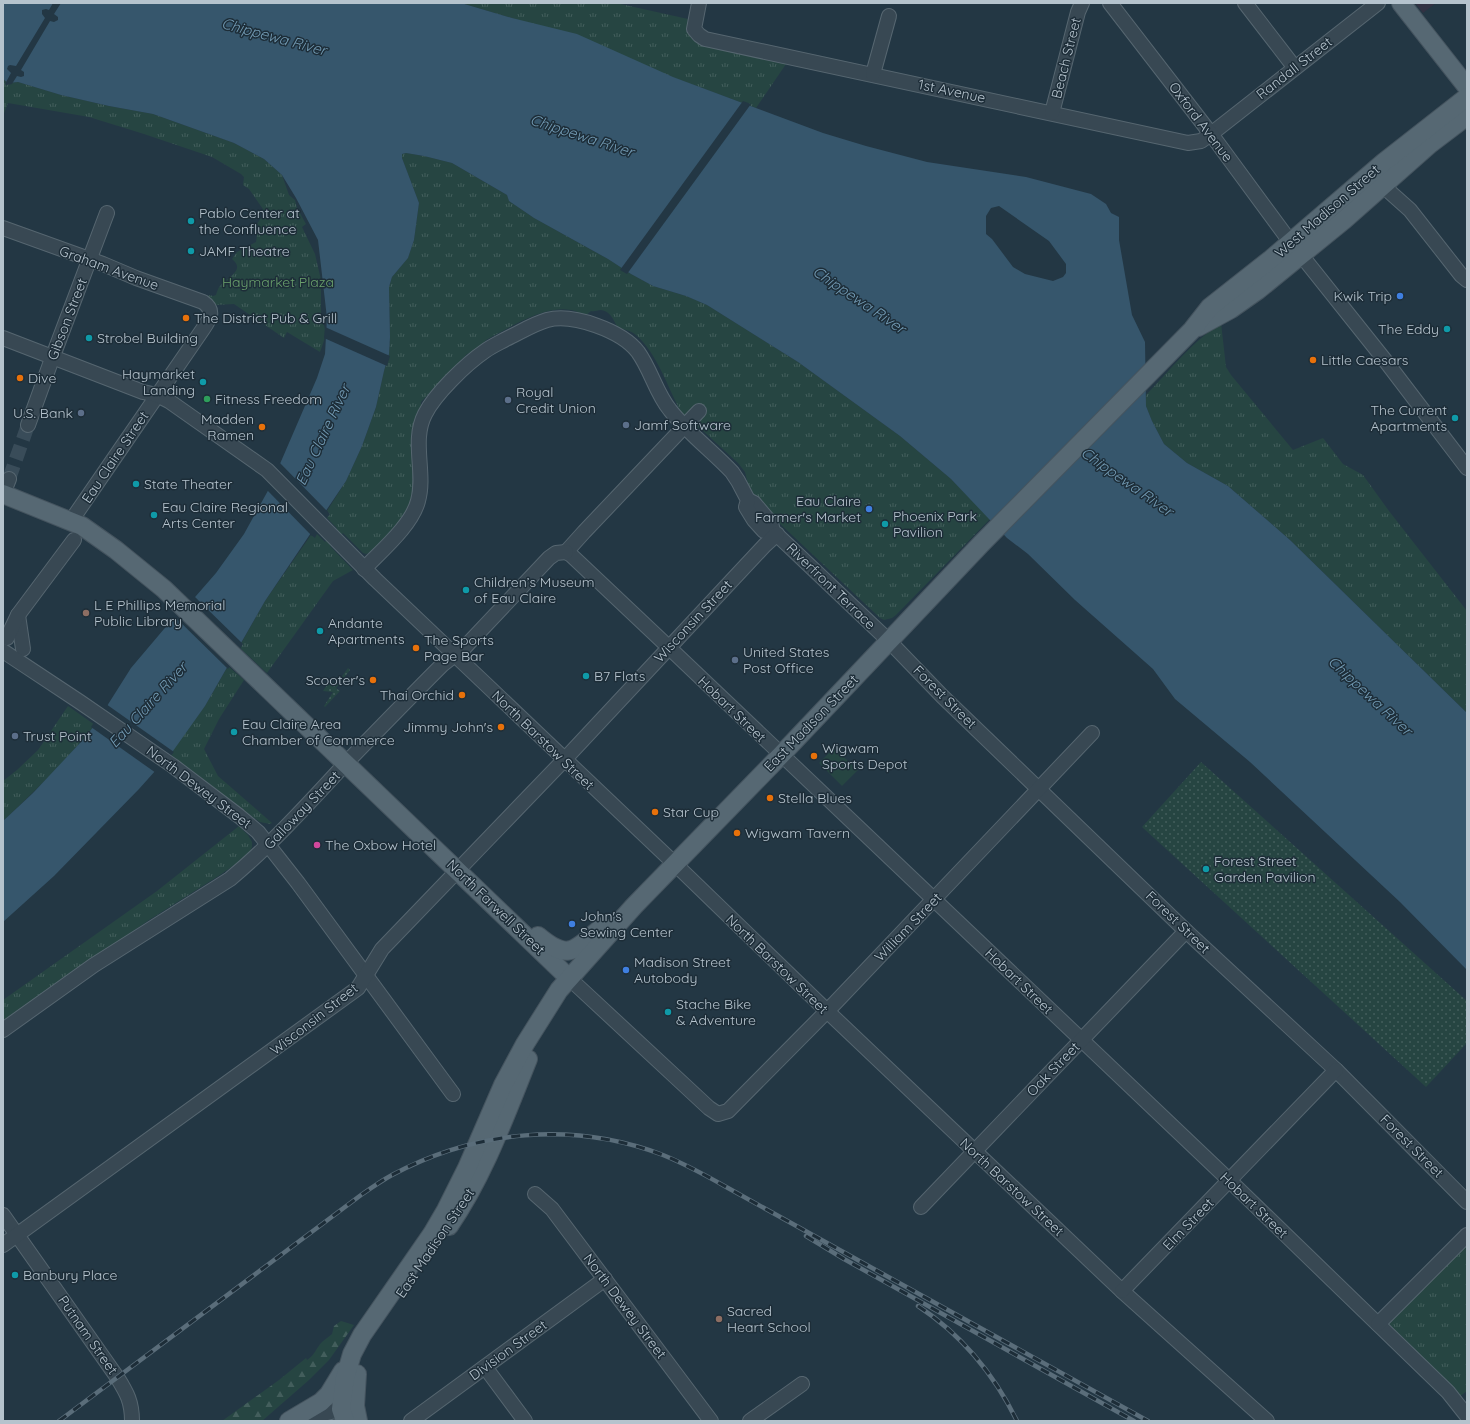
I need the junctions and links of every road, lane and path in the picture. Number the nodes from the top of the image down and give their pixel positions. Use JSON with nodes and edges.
{"nodes":[{"id":1,"x":699,"y":3,"type":"edge"},
{"id":2,"x":1082,"y":3,"type":"edge"},
{"id":3,"x":1110,"y":3,"type":"edge"},
{"id":4,"x":1246,"y":3,"type":"edge"},
{"id":5,"x":1378,"y":3,"type":"edge"},
{"id":6,"x":1402,"y":3,"type":"edge"},
{"id":7,"x":889,"y":16,"type":"dead end"},
{"id":8,"x":1295,"y":68,"type":"junction"},
{"id":9,"x":873,"y":74,"type":"junction"},
{"id":10,"x":1467,"y":87,"type":"edge"},
{"id":11,"x":1467,"y":97,"type":"edge"},
{"id":12,"x":1052,"y":113,"type":"junction"},
{"id":13,"x":1467,"y":116,"type":"edge"},
{"id":14,"x":1210,"y":134,"type":"junction"},
{"id":15,"x":1378,"y":177,"type":"junction"},
{"id":16,"x":108,"y":213,"type":"dead end"},
{"id":17,"x":3,"y":228,"type":"edge"},
{"id":18,"x":1296,"y":248,"type":"junction"},
{"id":19,"x":90,"y":260,"type":"junction"},
{"id":20,"x":1467,"y":280,"type":"edge"},
{"id":21,"x":211,"y":312,"type":"joint"},
{"id":22,"x":3,"y":338,"type":"edge"},
{"id":23,"x":52,"y":356,"type":"junction"},
{"id":24,"x":157,"y":395,"type":"junction"},
{"id":25,"x":699,"y":411,"type":"dead end"},
{"id":26,"x":28,"y":425,"type":"tunnel mouth"},
{"id":27,"x":684,"y":426,"type":"junction"},
{"id":28,"x":1074,"y":451,"type":"joint"},
{"id":29,"x":1467,"y":468,"type":"edge"},
{"id":30,"x":5,"y":489,"type":"edge"},
{"id":31,"x":71,"y":521,"type":"junction"},
{"id":32,"x":775,"y":533,"type":"junction"},
{"id":33,"x":74,"y":540,"type":"dead end"},
{"id":34,"x":566,"y":552,"type":"junction"},
{"id":35,"x":364,"y":569,"type":"junction"},
{"id":36,"x":18,"y":615,"type":"junction"},
{"id":37,"x":889,"y":641,"type":"junction"},
{"id":38,"x":5,"y":644,"type":"edge"},
{"id":39,"x":668,"y":648,"type":"junction"},
{"id":40,"x":23,"y":649,"type":"dead end"},
{"id":41,"x":455,"y":655,"type":"junction"},
{"id":42,"x":1092,"y":733,"type":"dead end"},
{"id":43,"x":781,"y":755,"type":"junction"},
{"id":44,"x":564,"y":760,"type":"junction"},
{"id":45,"x":346,"y":763,"type":"junction"},
{"id":46,"x":1039,"y":788,"type":"junction"},
{"id":47,"x":268,"y":844,"type":"junction"},
{"id":48,"x":675,"y":864,"type":"junction"},
{"id":49,"x":457,"y":870,"type":"junction"},
{"id":50,"x":934,"y":900,"type":"junction"},
{"id":51,"x":634,"y":906,"type":"junction"},
{"id":52,"x":520,"y":931,"type":"junction"},
{"id":53,"x":1186,"y":931,"type":"junction"},
{"id":54,"x":364,"y":975,"type":"junction"},
{"id":55,"x":569,"y":978,"type":"junction"},
{"id":56,"x":553,"y":1000,"type":"junction"},
{"id":57,"x":827,"y":1011,"type":"junction"},
{"id":58,"x":3,"y":1030,"type":"edge"},
{"id":59,"x":1081,"y":1040,"type":"junction"},
{"id":60,"x":1336,"y":1070,"type":"junction"},
{"id":61,"x":453,"y":1094,"type":"dead end"},
{"id":62,"x":718,"y":1114,"type":"joint"},
{"id":63,"x":974,"y":1151,"type":"junction"},
{"id":64,"x":1230,"y":1181,"type":"junction"},
{"id":65,"x":535,"y":1194,"type":"dead end"},
{"id":66,"x":1467,"y":1202,"type":"edge"},
{"id":67,"x":921,"y":1206,"type":"dead end"},
{"id":68,"x":3,"y":1215,"type":"edge"},
{"id":69,"x":17,"y":1235,"type":"junction"},
{"id":70,"x":1467,"y":1235,"type":"edge"},
{"id":71,"x":3,"y":1245,"type":"edge"},
{"id":72,"x":605,"y":1279,"type":"junction"},
{"id":73,"x":1122,"y":1291,"type":"junction"},
{"id":74,"x":1378,"y":1324,"type":"junction"},
{"id":75,"x":352,"y":1354,"type":"junction"},
{"id":76,"x":485,"y":1367,"type":"junction"},
{"id":77,"x":802,"y":1384,"type":"dead end"},
{"id":78,"x":350,"y":1414,"type":"edge"},
{"id":79,"x":1467,"y":1416,"type":"edge"},
{"id":80,"x":132,"y":1421,"type":"edge"},
{"id":81,"x":289,"y":1421,"type":"edge"},
{"id":82,"x":295,"y":1421,"type":"edge"},
{"id":83,"x":411,"y":1421,"type":"edge"},
{"id":84,"x":525,"y":1421,"type":"edge"},
{"id":85,"x":711,"y":1421,"type":"edge"},
{"id":86,"x":750,"y":1421,"type":"edge"},
{"id":87,"x":1267,"y":1421,"type":"edge"}],
"edges":[{"from":1,"to":9,"type":"street","name":"1st Avenue"},
{"from":2,"to":12,"type":"street","name":"Beach Street"},
{"from":3,"to":14,"type":"street","name":"Oxford Avenue"},
{"from":4,"to":8,"type":"street"},
{"from":5,"to":8,"type":"street","name":"Randall Street"},
{"from":6,"to":10,"type":"main road"},
{"from":7,"to":9,"type":"street"},
{"from":8,"to":14,"type":"street","name":"Randall Street"},
{"from":9,"to":12,"type":"street","name":"1st Avenue"},
{"from":11,"to":15,"type":"main road","name":"West Madison Street"},
{"from":12,"to":14,"type":"street","name":"1st Avenue"},
{"from":13,"to":15,"type":"main road","name":"West Madison Street"},
{"from":14,"to":18,"type":"street","name":"Oxford Avenue"},
{"from":15,"to":18,"type":"main road","name":"West Madison Street"},
{"from":15,"to":20,"type":"street"},
{"from":16,"to":19,"type":"street","name":"Gibson Street"},
{"from":17,"to":19,"type":"street","name":"Graham Avenue"},
{"from":18,"to":28,"type":"main road","name":"West Madison Street"},
{"from":18,"to":29,"type":"street","name":"Oxford Avenue"},
{"from":19,"to":21,"type":"street","name":"Graham Avenue"},
{"from":19,"to":23,"type":"street","name":"Gibson Street"},
{"from":21,"to":24,"type":"street","name":"Eau Claire Street"},
{"from":22,"to":23,"type":"street","name":"North Barstow Street"},
{"from":23,"to":24,"type":"street","name":"North Barstow Street"},
{"from":23,"to":26,"type":"street","name":"Gibson Street"},
{"from":24,"to":31,"type":"street","name":"Eau Claire Street"},
{"from":24,"to":35,"type":"street","name":"North Barstow Street"},
{"from":25,"to":27,"type":"street"},
{"from":27,"to":32,"type":"street","name":"Riverfront Terrace"},
{"from":27,"to":34,"type":"street"},
{"from":27,"to":35,"type":"street","name":"Riverfront Terrace"},
{"from":28,"to":37,"type":"main road","name":"East Madison Street"},
{"from":30,"to":31,"type":"main road","name":"North Farwell Street"},
{"from":31,"to":45,"type":"main road","name":"North Farwell Street"},
{"from":32,"to":37,"type":"street","name":"Riverfront Terrace"},
{"from":32,"to":39,"type":"street","name":"Wisconsin Street"},
{"from":33,"to":36,"type":"street"},
{"from":34,"to":39,"type":"street","name":"Hobart Street"},
{"from":34,"to":41,"type":"street","name":"Galloway Street"},
{"from":35,"to":41,"type":"street","name":"North Barstow Street"},
{"from":36,"to":38,"type":"street"},
{"from":36,"to":40,"type":"street"},
{"from":37,"to":43,"type":"main road","name":"East Madison Street"},
{"from":37,"to":46,"type":"street","name":"Forest Street"},
{"from":38,"to":47,"type":"street","name":"North Dewey Street"},
{"from":39,"to":43,"type":"street","name":"Hobart Street"},
{"from":39,"to":44,"type":"street","name":"Wisconsin Street"},
{"from":41,"to":44,"type":"street","name":"North Barstow Street"},
{"from":41,"to":45,"type":"street","name":"Galloway Street"},
{"from":42,"to":46,"type":"street","name":"William Street"},
{"from":43,"to":48,"type":"main road","name":"East Madison Street"},
{"from":43,"to":50,"type":"street","name":"Hobart Street"},
{"from":44,"to":48,"type":"street","name":"North Barstow Street"},
{"from":44,"to":49,"type":"street","name":"Wisconsin Street"},
{"from":45,"to":47,"type":"street","name":"Galloway Street"},
{"from":45,"to":49,"type":"main road","name":"North Farwell Street"},
{"from":46,"to":50,"type":"street","name":"William Street"},
{"from":46,"to":53,"type":"street","name":"Forest Street"},
{"from":47,"to":54,"type":"street","name":"North Dewey Street"},
{"from":47,"to":58,"type":"street","name":"Galloway Street"},
{"from":48,"to":51,"type":"main road","name":"East Madison Street"},
{"from":48,"to":57,"type":"street","name":"North Barstow Street"},
{"from":49,"to":52,"type":"main road","name":"North Farwell Street"},
{"from":49,"to":54,"type":"street","name":"Wisconsin Street"},
{"from":50,"to":57,"type":"street","name":"William Street"},
{"from":50,"to":59,"type":"street","name":"Hobart Street"},
{"from":51,"to":52,"type":"main road"},
{"from":51,"to":55,"type":"main road","name":"East Madison Street"},
{"from":52,"to":55,"type":"main road","name":"North Farwell Street"},
{"from":53,"to":59,"type":"street","name":"Oak Street"},
{"from":53,"to":60,"type":"street","name":"Forest Street"},
{"from":54,"to":61,"type":"street","name":"North Dewey Street"},
{"from":54,"to":69,"type":"street","name":"Wisconsin Street"},
{"from":55,"to":56,"type":"main road","name":"East Madison Street"},
{"from":55,"to":62,"type":"street","name":"North Farwell Street"},
{"from":56,"to":75,"type":"main road","name":"East Madison Street"},
{"from":56,"to":78,"type":"main road","name":"East Madison Street"},
{"from":57,"to":62,"type":"street","name":"William Street"},
{"from":57,"to":63,"type":"street","name":"North Barstow Street"},
{"from":59,"to":63,"type":"street","name":"Oak Street"},
{"from":59,"to":64,"type":"street","name":"Hobart Street"},
{"from":60,"to":64,"type":"street","name":"Elm Street"},
{"from":60,"to":66,"type":"street","name":"Forest Street"},
{"from":63,"to":67,"type":"street","name":"Oak Street"},
{"from":63,"to":73,"type":"street","name":"North Barstow Street"},
{"from":64,"to":73,"type":"street","name":"Elm Street"},
{"from":64,"to":74,"type":"street","name":"Hobart Street"},
{"from":65,"to":72,"type":"street","name":"North Dewey Street"},
{"from":68,"to":69,"type":"street","name":"Putnam Street"},
{"from":69,"to":71,"type":"street","name":"Wisconsin Street"},
{"from":69,"to":80,"type":"street","name":"Putnam Street"},
{"from":70,"to":74,"type":"street"},
{"from":72,"to":76,"type":"street","name":"Division Street"},
{"from":72,"to":85,"type":"street","name":"North Dewey Street"},
{"from":73,"to":87,"type":"street","name":"North Barstow Street"},
{"from":74,"to":79,"type":"street","name":"Hobart Street"},
{"from":75,"to":78,"type":"main road","name":"East Madison Street"},
{"from":75,"to":81,"type":"main road"},
{"from":76,"to":83,"type":"street","name":"Division Street"},
{"from":76,"to":84,"type":"street"},
{"from":77,"to":86,"type":"street"},
{"from":78,"to":82,"type":"street"}]}
